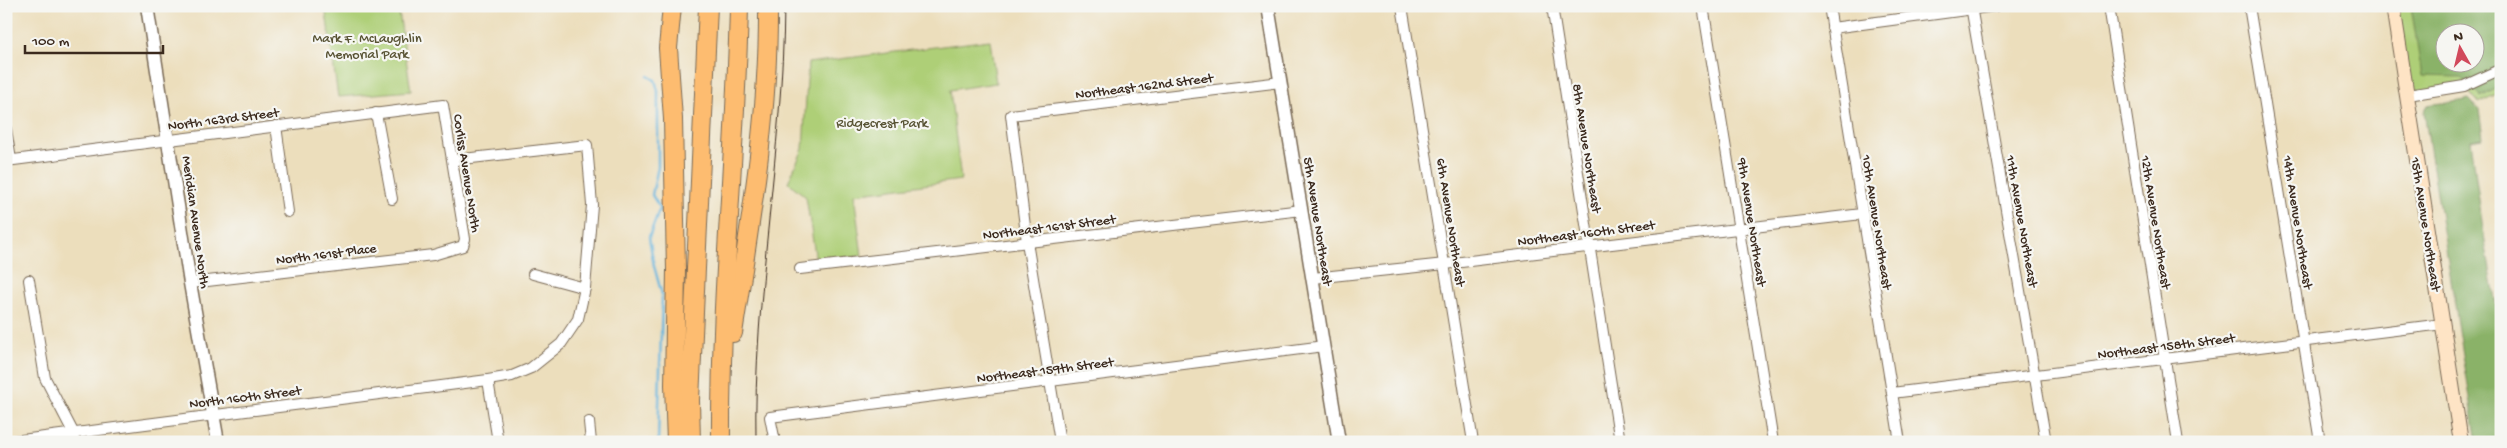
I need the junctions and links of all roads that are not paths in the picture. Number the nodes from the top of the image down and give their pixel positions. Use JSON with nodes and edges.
{"nodes":[{"id":1,"x":148,"y":6,"type":"edge"},
{"id":2,"x":672,"y":6,"type":"edge"},
{"id":3,"x":708,"y":6,"type":"edge"},
{"id":4,"x":739,"y":6,"type":"edge"},
{"id":5,"x":768,"y":6,"type":"edge"},
{"id":6,"x":1268,"y":6,"type":"edge"},
{"id":7,"x":1402,"y":6,"type":"edge"},
{"id":8,"x":1552,"y":6,"type":"edge"},
{"id":9,"x":1704,"y":6,"type":"edge"},
{"id":10,"x":1829,"y":6,"type":"edge"},
{"id":11,"x":1996,"y":6,"type":"edge"},
{"id":12,"x":2109,"y":6,"type":"edge"},
{"id":13,"x":2249,"y":6,"type":"edge"},
{"id":14,"x":2393,"y":6,"type":"edge"},
{"id":15,"x":1971,"y":8,"type":"edge"},
{"id":16,"x":1832,"y":28,"type":"junction"},
{"id":17,"x":2501,"y":69,"type":"edge"},
{"id":18,"x":1281,"y":82,"type":"junction"},
{"id":19,"x":2408,"y":95,"type":"junction"},
{"id":20,"x":443,"y":105,"type":"joint"},
{"id":21,"x":376,"y":113,"type":"junction"},
{"id":22,"x":276,"y":126,"type":"junction"},
{"id":23,"x":6,"y":129,"type":"edge"},
{"id":24,"x":169,"y":138,"type":"junction"},
{"id":25,"x":8,"y":160,"type":"edge"},
{"id":26,"x":454,"y":160,"type":"junction"},
{"id":27,"x":392,"y":199,"type":"dead end"},
{"id":28,"x":1302,"y":210,"type":"junction"},
{"id":29,"x":288,"y":212,"type":"dead end"},
{"id":30,"x":1862,"y":214,"type":"junction"},
{"id":31,"x":1740,"y":227,"type":"junction"},
{"id":32,"x":1027,"y":242,"type":"junction"},
{"id":33,"x":1589,"y":245,"type":"junction"},
{"id":34,"x":463,"y":246,"type":"joint"},
{"id":35,"x":1445,"y":264,"type":"junction"},
{"id":36,"x":800,"y":269,"type":"dead end"},
{"id":37,"x":533,"y":274,"type":"dead end"},
{"id":38,"x":1313,"y":278,"type":"junction"},
{"id":39,"x":29,"y":280,"type":"dead end"},
{"id":40,"x":190,"y":283,"type":"junction"},
{"id":41,"x":585,"y":288,"type":"junction"},
{"id":42,"x":2443,"y":324,"type":"junction"},
{"id":43,"x":2305,"y":341,"type":"junction"},
{"id":44,"x":1324,"y":346,"type":"junction"},
{"id":45,"x":2165,"y":359,"type":"junction"},
{"id":46,"x":2036,"y":375,"type":"junction"},
{"id":47,"x":488,"y":380,"type":"junction"},
{"id":48,"x":1050,"y":382,"type":"junction"},
{"id":49,"x":1892,"y":393,"type":"junction"},
{"id":50,"x":721,"y":410,"type":"junction"},
{"id":51,"x":214,"y":414,"type":"junction"},
{"id":52,"x":589,"y":422,"type":"dead end"},
{"id":53,"x":74,"y":437,"type":"edge"},
{"id":54,"x":6,"y":442,"type":"edge"},
{"id":55,"x":218,"y":442,"type":"edge"},
{"id":56,"x":498,"y":442,"type":"edge"},
{"id":57,"x":591,"y":442,"type":"edge"},
{"id":58,"x":676,"y":442,"type":"edge"},
{"id":59,"x":691,"y":442,"type":"edge"},
{"id":60,"x":721,"y":442,"type":"edge"},
{"id":61,"x":775,"y":442,"type":"edge"},
{"id":62,"x":1060,"y":442,"type":"edge"},
{"id":63,"x":1339,"y":442,"type":"edge"},
{"id":64,"x":1473,"y":442,"type":"edge"},
{"id":65,"x":1620,"y":442,"type":"edge"},
{"id":66,"x":1773,"y":442,"type":"edge"},
{"id":67,"x":1900,"y":442,"type":"edge"},
{"id":68,"x":2046,"y":442,"type":"edge"},
{"id":69,"x":2178,"y":442,"type":"edge"},
{"id":70,"x":2320,"y":442,"type":"edge"},
{"id":71,"x":2461,"y":442,"type":"edge"}],
"edges":[{"from":1,"to":24,"type":"street","name":"Meridian Avenue North"},
{"from":2,"to":58,"type":"highway"},
{"from":3,"to":59,"type":"highway"},
{"from":4,"to":50,"type":"highway"},
{"from":5,"to":50,"type":"highway"},
{"from":6,"to":18,"type":"street","name":"5th Avenue Northeast"},
{"from":7,"to":35,"type":"street","name":"6th Avenue Northeast"},
{"from":8,"to":33,"type":"street","name":"8th Avenue Northeast"},
{"from":9,"to":31,"type":"street","name":"9th Avenue Northeast"},
{"from":10,"to":16,"type":"street","name":"10th Avenue Northeast"},
{"from":11,"to":15,"type":"street"},
{"from":12,"to":45,"type":"street","name":"12th Avenue Northeast"},
{"from":13,"to":43,"type":"street","name":"14th Avenue Northeast"},
{"from":14,"to":19,"type":"main road","name":"15th Avenue Northeast"},
{"from":15,"to":16,"type":"street"},
{"from":15,"to":46,"type":"street","name":"11th Avenue Northeast"},
{"from":16,"to":30,"type":"street","name":"10th Avenue Northeast"},
{"from":17,"to":19,"type":"street"},
{"from":18,"to":28,"type":"street","name":"5th Avenue Northeast"},
{"from":18,"to":32,"type":"street","name":"Northeast 162nd Street"},
{"from":19,"to":42,"type":"main road","name":"15th Avenue Northeast"},
{"from":20,"to":21,"type":"street","name":"North 163rd Street"},
{"from":20,"to":26,"type":"street","name":"Corliss Avenue North"},
{"from":21,"to":22,"type":"street","name":"North 163rd Street"},
{"from":21,"to":27,"type":"street"},
{"from":22,"to":24,"type":"street","name":"North 163rd Street"},
{"from":22,"to":29,"type":"street"},
{"from":23,"to":25,"type":"street"},
{"from":24,"to":25,"type":"street","name":"North 163rd Street"},
{"from":24,"to":40,"type":"street","name":"Meridian Avenue North"},
{"from":26,"to":34,"type":"street","name":"Corliss Avenue North"},
{"from":26,"to":41,"type":"street","name":"North 160th Street"},
{"from":28,"to":32,"type":"street","name":"Northeast 161st Street"},
{"from":28,"to":38,"type":"street","name":"5th Avenue Northeast"},
{"from":30,"to":31,"type":"street","name":"Northeast 160th Street"},
{"from":30,"to":49,"type":"street","name":"10th Avenue Northeast"},
{"from":31,"to":33,"type":"street","name":"Northeast 160th Street"},
{"from":31,"to":66,"type":"street","name":"9th Avenue Northeast"},
{"from":32,"to":36,"type":"street","name":"Northeast 161st Street"},
{"from":32,"to":48,"type":"street"},
{"from":33,"to":35,"type":"street","name":"Northeast 160th Street"},
{"from":33,"to":65,"type":"street","name":"8th Avenue Northeast"},
{"from":34,"to":40,"type":"street","name":"North 161st Place"},
{"from":35,"to":38,"type":"street","name":"Northeast 160th Street"},
{"from":35,"to":64,"type":"street","name":"6th Avenue Northeast"},
{"from":37,"to":41,"type":"street"},
{"from":38,"to":44,"type":"street","name":"5th Avenue Northeast"},
{"from":39,"to":53,"type":"street"},
{"from":40,"to":51,"type":"street","name":"Meridian Avenue North"},
{"from":41,"to":47,"type":"street","name":"North 160th Street"},
{"from":42,"to":43,"type":"street","name":"Northeast 158th Street"},
{"from":42,"to":71,"type":"main road","name":"15th Avenue Northeast"},
{"from":43,"to":45,"type":"street","name":"Northeast 158th Street"},
{"from":43,"to":70,"type":"street","name":"14th Avenue Northeast"},
{"from":44,"to":48,"type":"street","name":"Northeast 159th Street"},
{"from":44,"to":63,"type":"street","name":"5th Avenue Northeast"},
{"from":45,"to":46,"type":"street","name":"Northeast 158th Street"},
{"from":45,"to":69,"type":"street","name":"12th Avenue Northeast"},
{"from":46,"to":49,"type":"street","name":"Northeast 158th Street"},
{"from":46,"to":68,"type":"street","name":"11th Avenue Northeast"},
{"from":47,"to":51,"type":"street","name":"North 160th Street"},
{"from":47,"to":56,"type":"street"},
{"from":48,"to":61,"type":"street","name":"Northeast 159th Street"},
{"from":48,"to":62,"type":"street"},
{"from":49,"to":67,"type":"street","name":"10th Avenue Northeast"},
{"from":50,"to":60,"type":"highway"},
{"from":51,"to":53,"type":"street","name":"North 160th Street"},
{"from":51,"to":55,"type":"street","name":"Meridian Avenue North"},
{"from":52,"to":57,"type":"street"},
{"from":53,"to":54,"type":"street","name":"North 160th Street"}]}
